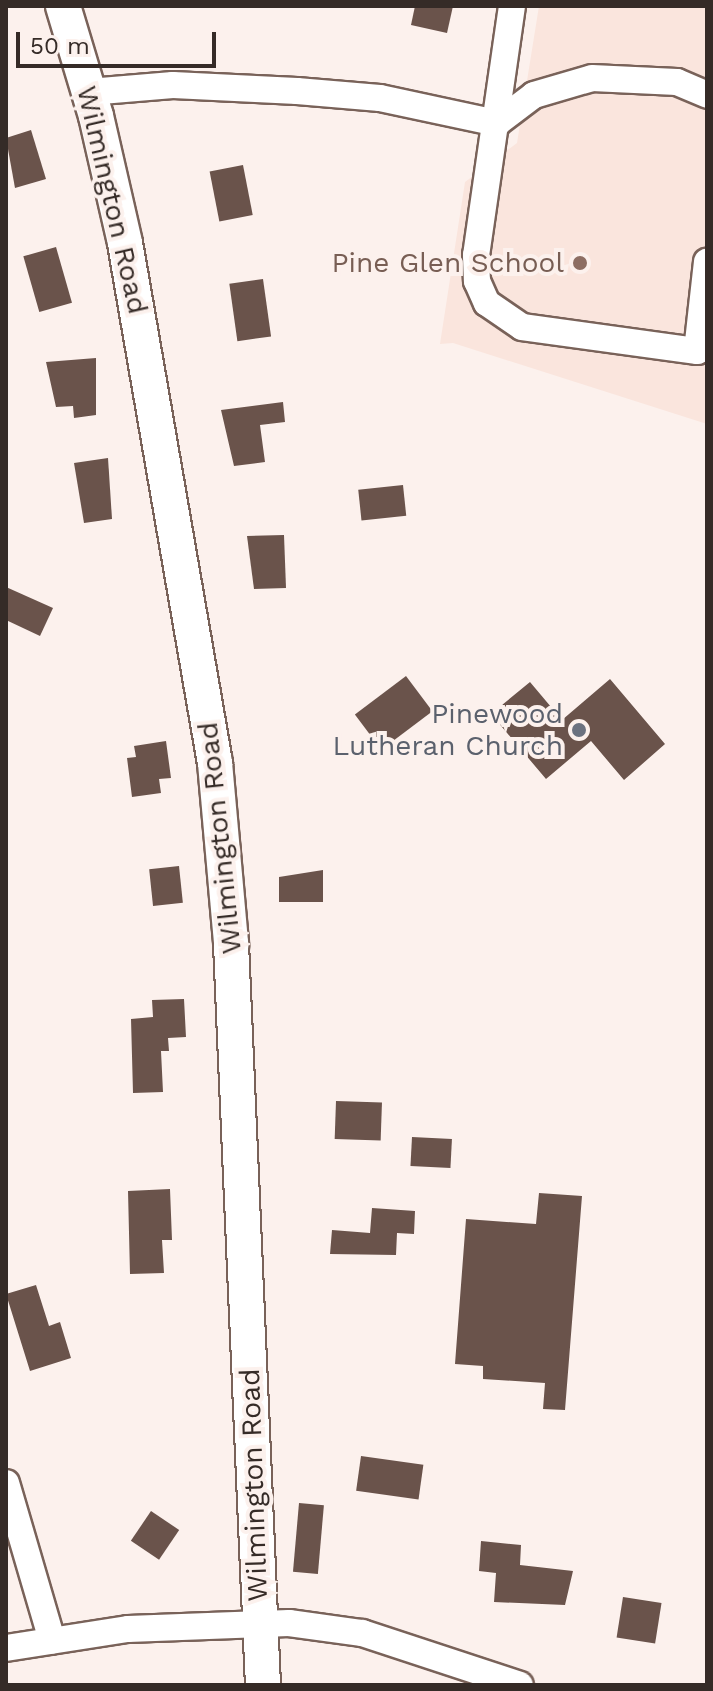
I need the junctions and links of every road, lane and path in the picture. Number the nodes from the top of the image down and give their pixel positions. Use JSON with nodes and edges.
{"nodes":[{"id":1,"x":63,"y":6,"type":"edge"},
{"id":2,"x":512,"y":6,"type":"edge"},
{"id":3,"x":89,"y":92,"type":"junction"},
{"id":4,"x":707,"y":95,"type":"edge"},
{"id":5,"x":497,"y":123,"type":"junction"},
{"id":6,"x":707,"y":262,"type":"edge"},
{"id":7,"x":6,"y":1483,"type":"edge"},
{"id":8,"x":259,"y":1622,"type":"junction"},
{"id":9,"x":52,"y":1640,"type":"junction"},
{"id":10,"x":6,"y":1648,"type":"edge"},
{"id":11,"x":263,"y":1685,"type":"edge"},
{"id":12,"x":520,"y":1685,"type":"edge"}],
"edges":[{"from":1,"to":3,"type":"main road","name":"Wilmington Road"},
{"from":2,"to":5,"type":"street"},
{"from":3,"to":5,"type":"street"},
{"from":3,"to":8,"type":"main road","name":"Wilmington Road"},
{"from":4,"to":5,"type":"street"},
{"from":5,"to":6,"type":"street"},
{"from":7,"to":9,"type":"street"},
{"from":8,"to":9,"type":"street"},
{"from":8,"to":11,"type":"main road","name":"Wilmington Road"},
{"from":8,"to":12,"type":"street"},
{"from":9,"to":10,"type":"street"}]}
